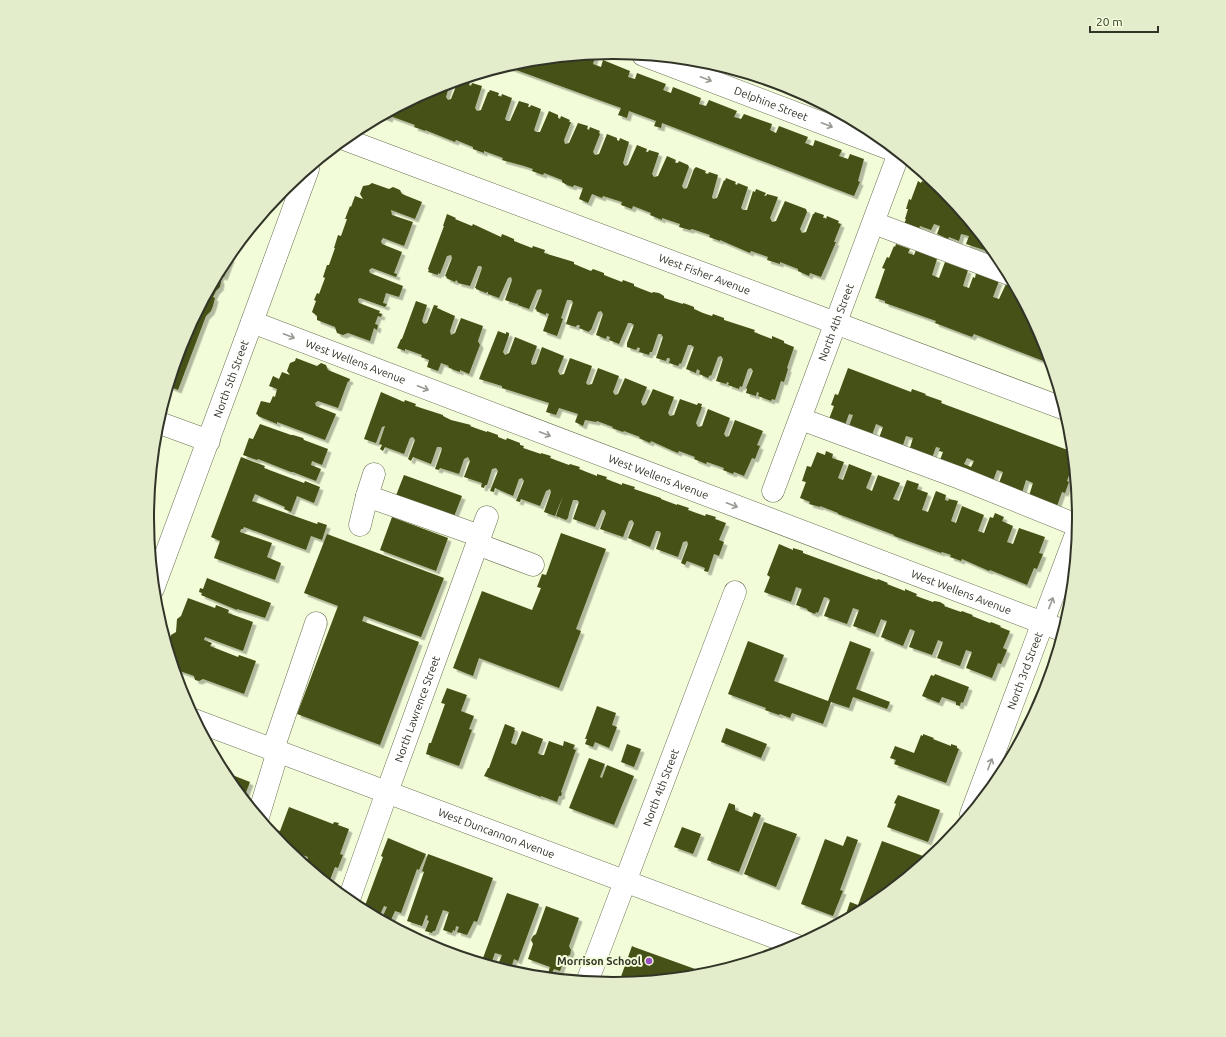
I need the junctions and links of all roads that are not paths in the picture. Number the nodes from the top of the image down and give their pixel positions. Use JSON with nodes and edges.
{"nodes":[{"id":1,"x":661,"y":62,"type":"edge"},
{"id":2,"x":350,"y":141,"type":"edge"},
{"id":3,"x":880,"y":145,"type":"edge"},
{"id":4,"x":897,"y":157,"type":"edge"},
{"id":5,"x":305,"y":178,"type":"edge"},
{"id":6,"x":874,"y":223,"type":"junction"},
{"id":7,"x":1000,"y":270,"type":"edge"},
{"id":8,"x":252,"y":322,"type":"junction"},
{"id":9,"x":836,"y":323,"type":"junction"},
{"id":10,"x":1059,"y":407,"type":"edge"},
{"id":11,"x":801,"y":419,"type":"junction"},
{"id":12,"x":163,"y":424,"type":"edge"},
{"id":13,"x":209,"y":440,"type":"junction"},
{"id":14,"x":374,"y":474,"type":"dead end"},
{"id":15,"x":773,"y":491,"type":"dead end"},
{"id":16,"x":367,"y":496,"type":"junction"},
{"id":17,"x":1072,"y":523,"type":"edge"},
{"id":18,"x":360,"y":525,"type":"dead end"},
{"id":19,"x":482,"y":532,"type":"junction"},
{"id":20,"x":1072,"y":545,"type":"edge"},
{"id":21,"x":534,"y":565,"type":"dead end"},
{"id":22,"x":157,"y":578,"type":"edge"},
{"id":23,"x":735,"y":592,"type":"dead end"},
{"id":24,"x":316,"y":623,"type":"dead end"},
{"id":25,"x":1043,"y":623,"type":"junction"},
{"id":26,"x":1059,"y":629,"type":"edge"},
{"id":27,"x":201,"y":723,"type":"edge"},
{"id":28,"x":276,"y":750,"type":"junction"},
{"id":29,"x":387,"y":792,"type":"junction"},
{"id":30,"x":976,"y":800,"type":"edge"},
{"id":31,"x":260,"y":811,"type":"edge"},
{"id":32,"x":625,"y":881,"type":"junction"},
{"id":33,"x":350,"y":895,"type":"edge"},
{"id":34,"x":789,"y":943,"type":"edge"},
{"id":35,"x":589,"y":977,"type":"edge"}],
"edges":[{"from":1,"to":3,"type":"street","name":"Delphine Street","one_way":true},
{"from":2,"to":9,"type":"street","name":"West Fisher Avenue"},
{"from":4,"to":6,"type":"street","name":"North 4th Street"},
{"from":5,"to":8,"type":"street","name":"North 5th Street"},
{"from":6,"to":7,"type":"street"},
{"from":6,"to":9,"type":"street","name":"North 4th Street"},
{"from":8,"to":13,"type":"street","name":"North 5th Street"},
{"from":8,"to":25,"type":"street","name":"West Wellens Avenue","one_way":true},
{"from":9,"to":10,"type":"street","name":"West Fisher Avenue"},
{"from":9,"to":11,"type":"street","name":"North 4th Street"},
{"from":11,"to":15,"type":"street","name":"North 4th Street"},
{"from":11,"to":17,"type":"street"},
{"from":12,"to":13,"type":"street"},
{"from":13,"to":22,"type":"street","name":"North 5th Street"},
{"from":14,"to":16,"type":"street"},
{"from":16,"to":18,"type":"street"},
{"from":16,"to":19,"type":"street"},
{"from":19,"to":21,"type":"street"},
{"from":19,"to":29,"type":"street","name":"North Lawrence Street"},
{"from":25,"to":20,"type":"street","name":"North 3rd Street","one_way":true},
{"from":23,"to":32,"type":"street","name":"North 4th Street"},
{"from":24,"to":28,"type":"street"},
{"from":25,"to":26,"type":"street","name":"West Wellens Avenue"},
{"from":30,"to":25,"type":"street","name":"North 3rd Street","one_way":true},
{"from":27,"to":28,"type":"street","name":"West Duncannon Avenue"},
{"from":28,"to":29,"type":"street","name":"West Duncannon Avenue"},
{"from":28,"to":31,"type":"street"},
{"from":29,"to":32,"type":"street","name":"West Duncannon Avenue"},
{"from":29,"to":33,"type":"street","name":"North Lawrence Street"},
{"from":32,"to":34,"type":"street","name":"West Duncannon Avenue"},
{"from":32,"to":35,"type":"street","name":"North 4th Street"}]}
